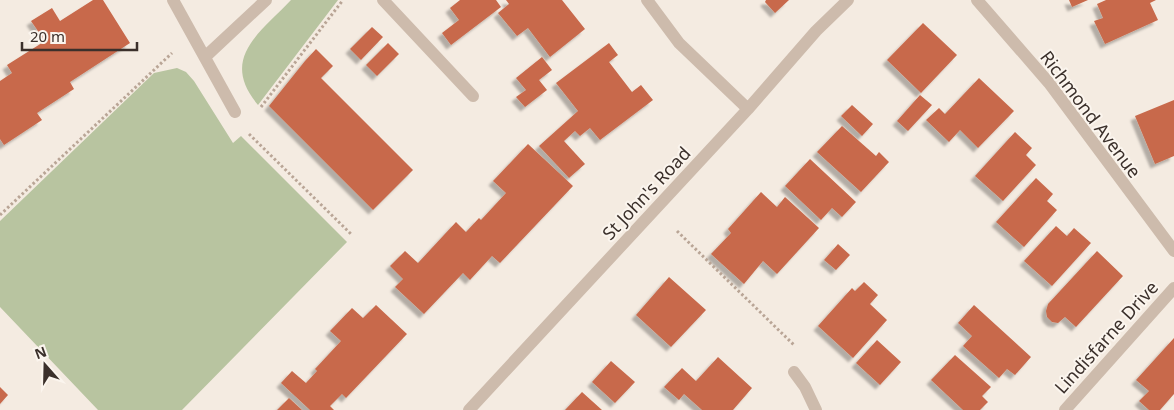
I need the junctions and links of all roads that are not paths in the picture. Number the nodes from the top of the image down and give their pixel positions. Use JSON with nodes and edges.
{"nodes":[{"id":1,"x":173,"y":0,"type":"edge"},
{"id":2,"x":266,"y":0,"type":"edge"},
{"id":3,"x":383,"y":0,"type":"edge"},
{"id":4,"x":648,"y":0,"type":"edge"},
{"id":5,"x":848,"y":0,"type":"edge"},
{"id":6,"x":977,"y":0,"type":"edge"},
{"id":7,"x":205,"y":57,"type":"junction"},
{"id":8,"x":473,"y":96,"type":"dead end"},
{"id":9,"x":748,"y":110,"type":"junction"},
{"id":10,"x":235,"y":112,"type":"dead end"},
{"id":11,"x":1174,"y":251,"type":"edge"},
{"id":12,"x":1174,"y":288,"type":"edge"},
{"id":13,"x":794,"y":372,"type":"dead end"},
{"id":14,"x":469,"y":410,"type":"edge"},
{"id":15,"x":816,"y":410,"type":"edge"},
{"id":16,"x":1064,"y":410,"type":"edge"}],
"edges":[{"from":1,"to":7,"type":"street"},
{"from":2,"to":7,"type":"street"},
{"from":3,"to":8,"type":"street"},
{"from":4,"to":9,"type":"street"},
{"from":5,"to":9,"type":"street","name":"St John's Road"},
{"from":6,"to":11,"type":"street","name":"Richmond Avenue"},
{"from":7,"to":10,"type":"street"},
{"from":9,"to":14,"type":"street","name":"St John's Road"},
{"from":12,"to":16,"type":"street","name":"Lindisfarne Drive"},
{"from":13,"to":15,"type":"street"}]}
